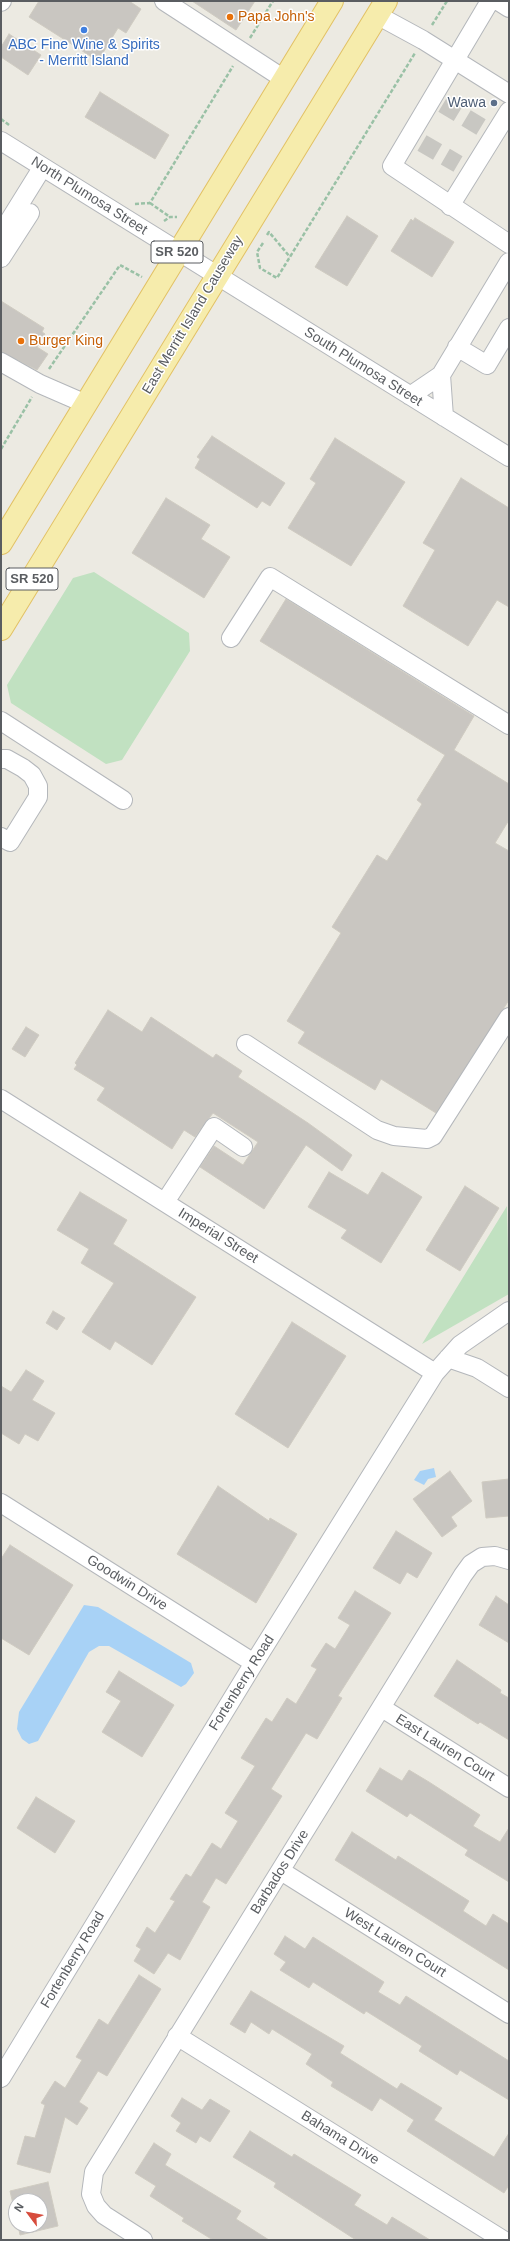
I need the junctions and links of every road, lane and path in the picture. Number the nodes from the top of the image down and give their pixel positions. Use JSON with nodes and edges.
{"nodes":[{"id":1,"x":164,"y":1,"type":"edge"},
{"id":2,"x":273,"y":1,"type":"edge"},
{"id":3,"x":332,"y":1,"type":"edge"},
{"id":4,"x":447,"y":1,"type":"edge"},
{"id":5,"x":490,"y":1,"type":"edge"},
{"id":6,"x":498,"y":1,"type":"edge"},
{"id":7,"x":382,"y":8,"type":"edge"},
{"id":8,"x":509,"y":8,"type":"edge"},
{"id":9,"x":423,"y":40,"type":"junction"},
{"id":10,"x":242,"y":52,"type":"junction"},
{"id":11,"x":455,"y":60,"type":"junction"},
{"id":12,"x":284,"y":79,"type":"junction"},
{"id":13,"x":509,"y":94,"type":"edge"},
{"id":14,"x":509,"y":111,"type":"edge"},
{"id":15,"x":1,"y":120,"type":"edge"},
{"id":16,"x":14,"y":127,"type":"dead end"},
{"id":17,"x":1,"y":141,"type":"edge"},
{"id":18,"x":42,"y":168,"type":"junction"},
{"id":19,"x":150,"y":203,"type":"junction"},
{"id":20,"x":134,"y":204,"type":"dead end"},
{"id":21,"x":450,"y":206,"type":"junction"},
{"id":22,"x":30,"y":213,"type":"dead end"},
{"id":23,"x":177,"y":217,"type":"dead end"},
{"id":24,"x":170,"y":218,"type":"junction"},
{"id":25,"x":164,"y":222,"type":"dead end"},
{"id":26,"x":1,"y":234,"type":"edge"},
{"id":27,"x":509,"y":244,"type":"edge"},
{"id":28,"x":178,"y":250,"type":"junction"},
{"id":29,"x":290,"y":257,"type":"junction"},
{"id":30,"x":1,"y":258,"type":"edge"},
{"id":31,"x":509,"y":262,"type":"edge"},
{"id":32,"x":218,"y":274,"type":"junction"},
{"id":33,"x":142,"y":277,"type":"dead end"},
{"id":34,"x":509,"y":328,"type":"edge"},
{"id":35,"x":457,"y":347,"type":"junction"},
{"id":36,"x":1,"y":362,"type":"edge"},
{"id":37,"x":441,"y":375,"type":"junction"},
{"id":38,"x":40,"y":384,"type":"junction"},
{"id":39,"x":410,"y":396,"type":"junction"},
{"id":40,"x":86,"y":404,"type":"junction"},
{"id":41,"x":444,"y":417,"type":"junction"},
{"id":42,"x":1,"y":448,"type":"edge"},
{"id":43,"x":509,"y":457,"type":"edge"},
{"id":44,"x":1,"y":544,"type":"edge"},
{"id":45,"x":1,"y":629,"type":"edge"},
{"id":46,"x":231,"y":638,"type":"dead end"},
{"id":47,"x":1,"y":721,"type":"edge"},
{"id":48,"x":509,"y":725,"type":"edge"},
{"id":49,"x":1,"y":759,"type":"edge"},
{"id":50,"x":123,"y":800,"type":"dead end"},
{"id":51,"x":1,"y":837,"type":"edge"},
{"id":52,"x":509,"y":1017,"type":"edge"},
{"id":53,"x":246,"y":1044,"type":"dead end"},
{"id":54,"x":1,"y":1099,"type":"edge"},
{"id":55,"x":243,"y":1147,"type":"dead end"},
{"id":56,"x":165,"y":1202,"type":"junction"},
{"id":57,"x":509,"y":1311,"type":"edge"},
{"id":58,"x":448,"y":1358,"type":"junction"},
{"id":59,"x":434,"y":1373,"type":"junction"},
{"id":60,"x":509,"y":1388,"type":"edge"},
{"id":61,"x":1,"y":1503,"type":"edge"},
{"id":62,"x":509,"y":1560,"type":"edge"},
{"id":63,"x":254,"y":1663,"type":"junction"},
{"id":64,"x":382,"y":1708,"type":"junction"},
{"id":65,"x":509,"y":1788,"type":"edge"},
{"id":66,"x":281,"y":1871,"type":"junction"},
{"id":67,"x":509,"y":2014,"type":"edge"},
{"id":68,"x":176,"y":2036,"type":"junction"},
{"id":69,"x":1,"y":2078,"type":"edge"},
{"id":70,"x":143,"y":2240,"type":"edge"},
{"id":71,"x":503,"y":2240,"type":"edge"}],
"edges":[{"from":1,"to":10,"type":"street"},
{"from":2,"to":10,"type":"path"},
{"from":3,"to":12,"type":"main road","number":"SR 520"},
{"from":4,"to":9,"type":"path"},
{"from":5,"to":11,"type":"street"},
{"from":6,"to":8,"type":"street"},
{"from":7,"to":9,"type":"street"},
{"from":7,"to":32,"type":"main road","name":"East Merritt Island Causeway","number":"SR 520"},
{"from":9,"to":11,"type":"street"},
{"from":9,"to":29,"type":"path"},
{"from":10,"to":12,"type":"street"},
{"from":10,"to":19,"type":"path"},
{"from":11,"to":13,"type":"street"},
{"from":11,"to":21,"type":"street"},
{"from":12,"to":28,"type":"main road","number":"SR 520"},
{"from":14,"to":21,"type":"street"},
{"from":15,"to":16,"type":"path"},
{"from":17,"to":18,"type":"street","name":"North Plumosa Street"},
{"from":18,"to":26,"type":"street"},
{"from":18,"to":28,"type":"street","name":"North Plumosa Street"},
{"from":19,"to":20,"type":"path"},
{"from":19,"to":24,"type":"path"},
{"from":21,"to":27,"type":"street"},
{"from":22,"to":30,"type":"street"},
{"from":23,"to":24,"type":"path"},
{"from":24,"to":25,"type":"path"},
{"from":28,"to":32,"type":"street","name":"North Plumosa Street"},
{"from":28,"to":40,"type":"main road","number":"SR 520"},
{"from":29,"to":29,"type":"path"},
{"from":31,"to":35,"type":"street"},
{"from":32,"to":39,"type":"street","name":"South Plumosa Street"},
{"from":32,"to":45,"type":"main road","name":"East Merritt Island Causeway","number":"SR 520"},
{"from":33,"to":38,"type":"path"},
{"from":34,"to":35,"type":"street"},
{"from":35,"to":37,"type":"street"},
{"from":36,"to":38,"type":"street"},
{"from":37,"to":39,"type":"street"},
{"from":37,"to":41,"type":"street"},
{"from":38,"to":40,"type":"street"},
{"from":38,"to":42,"type":"path"},
{"from":39,"to":41,"type":"street","name":"South Plumosa Street"},
{"from":40,"to":44,"type":"main road","number":"SR 520"},
{"from":41,"to":43,"type":"street","name":"South Plumosa Street"},
{"from":46,"to":48,"type":"street"},
{"from":47,"to":50,"type":"street"},
{"from":49,"to":51,"type":"street"},
{"from":52,"to":53,"type":"street"},
{"from":54,"to":56,"type":"street","name":"Imperial Street"},
{"from":55,"to":56,"type":"street"},
{"from":56,"to":59,"type":"street","name":"Imperial Street"},
{"from":57,"to":58,"type":"street","name":"Fortenberry Road"},
{"from":58,"to":59,"type":"street","name":"Fortenberry Road"},
{"from":58,"to":60,"type":"street"},
{"from":59,"to":63,"type":"street","name":"Fortenberry Road"},
{"from":61,"to":63,"type":"street","name":"Goodwin Drive"},
{"from":62,"to":64,"type":"street","name":"Barbados Drive"},
{"from":63,"to":69,"type":"street","name":"Fortenberry Road"},
{"from":64,"to":65,"type":"street","name":"East Lauren Court"},
{"from":64,"to":66,"type":"street","name":"Barbados Drive"},
{"from":66,"to":67,"type":"street","name":"West Lauren Court"},
{"from":66,"to":68,"type":"street","name":"Barbados Drive"},
{"from":68,"to":70,"type":"street","name":"Barbados Drive"},
{"from":68,"to":71,"type":"street","name":"Bahama Drive"}]}
